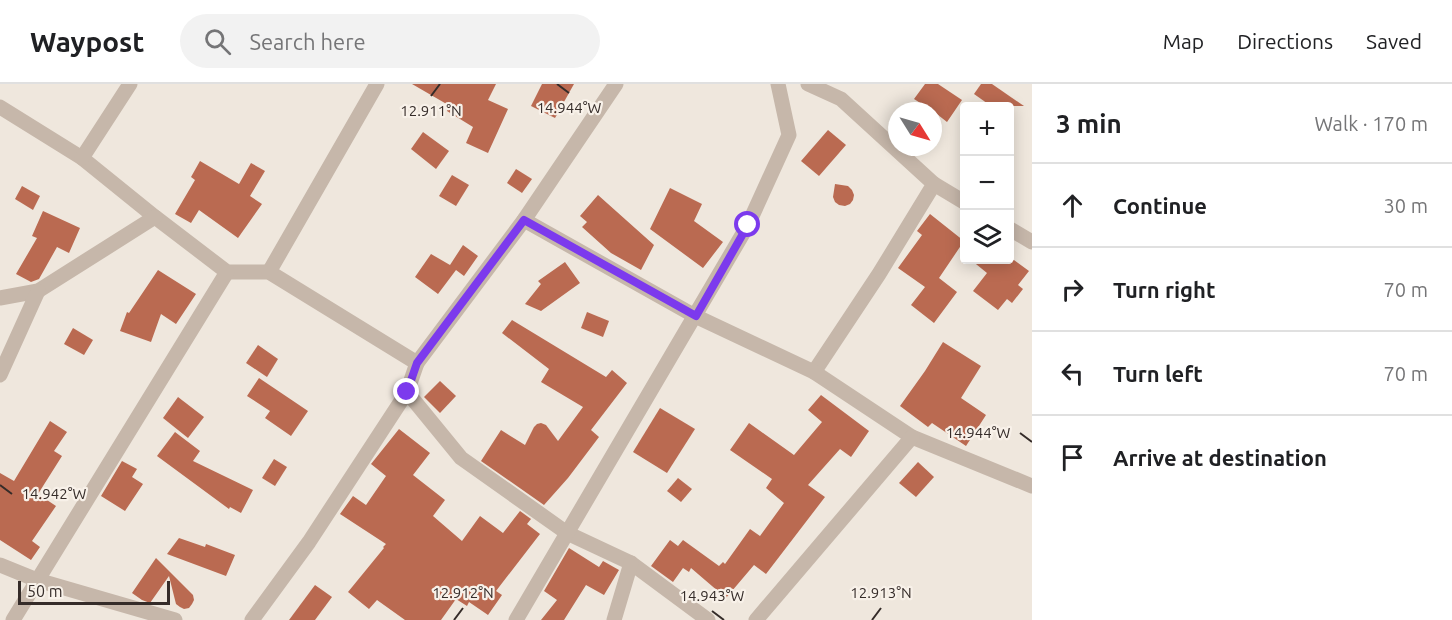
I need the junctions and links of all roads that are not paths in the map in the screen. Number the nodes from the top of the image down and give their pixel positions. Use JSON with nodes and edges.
{"nodes":[{"id":1,"x":130,"y":84,"type":"edge"},
{"id":2,"x":377,"y":84,"type":"edge"},
{"id":3,"x":616,"y":84,"type":"edge"},
{"id":4,"x":778,"y":84,"type":"edge"},
{"id":5,"x":808,"y":84,"type":"edge"},
{"id":6,"x":0,"y":107,"type":"edge"},
{"id":7,"x":82,"y":158,"type":"junction"},
{"id":8,"x":934,"y":184,"type":"junction"},
{"id":9,"x":960,"y":200,"type":"edge"},
{"id":10,"x":155,"y":217,"type":"junction"},
{"id":11,"x":524,"y":220,"type":"junction"},
{"id":12,"x":1014,"y":231,"type":"edge"},
{"id":13,"x":1032,"y":242,"type":"edge"},
{"id":14,"x":227,"y":272,"type":"junction"},
{"id":15,"x":269,"y":272,"type":"junction"},
{"id":16,"x":38,"y":291,"type":"junction"},
{"id":17,"x":0,"y":298,"type":"edge"},
{"id":18,"x":696,"y":316,"type":"junction"},
{"id":19,"x":417,"y":363,"type":"junction"},
{"id":20,"x":814,"y":372,"type":"junction"},
{"id":21,"x":0,"y":375,"type":"edge"},
{"id":22,"x":407,"y":392,"type":"junction"},
{"id":23,"x":912,"y":437,"type":"junction"},
{"id":24,"x":1032,"y":486,"type":"edge"},
{"id":25,"x":567,"y":533,"type":"junction"},
{"id":26,"x":631,"y":563,"type":"junction"},
{"id":27,"x":0,"y":565,"type":"edge"},
{"id":28,"x":38,"y":580,"type":"junction"},
{"id":29,"x":13,"y":620,"type":"edge"},
{"id":30,"x":175,"y":620,"type":"edge"},
{"id":31,"x":252,"y":620,"type":"edge"},
{"id":32,"x":516,"y":620,"type":"edge"},
{"id":33,"x":614,"y":620,"type":"edge"},
{"id":34,"x":708,"y":620,"type":"edge"},
{"id":35,"x":756,"y":620,"type":"edge"}],
"edges":[{"from":1,"to":7,"type":"street"},
{"from":2,"to":15,"type":"street"},
{"from":3,"to":11,"type":"street"},
{"from":4,"to":18,"type":"street"},
{"from":5,"to":8,"type":"street"},
{"from":6,"to":7,"type":"street"},
{"from":7,"to":10,"type":"street"},
{"from":8,"to":9,"type":"street"},
{"from":8,"to":20,"type":"street"},
{"from":10,"to":14,"type":"street"},
{"from":10,"to":16,"type":"street"},
{"from":11,"to":18,"type":"street"},
{"from":11,"to":19,"type":"street"},
{"from":12,"to":13,"type":"street"},
{"from":14,"to":15,"type":"street"},
{"from":14,"to":28,"type":"street"},
{"from":15,"to":19,"type":"street"},
{"from":16,"to":17,"type":"street"},
{"from":16,"to":21,"type":"street"},
{"from":18,"to":20,"type":"street"},
{"from":18,"to":25,"type":"street"},
{"from":19,"to":22,"type":"street"},
{"from":20,"to":23,"type":"street"},
{"from":22,"to":25,"type":"street"},
{"from":22,"to":31,"type":"street"},
{"from":23,"to":24,"type":"street"},
{"from":23,"to":35,"type":"street"},
{"from":25,"to":26,"type":"street"},
{"from":25,"to":32,"type":"street"},
{"from":26,"to":33,"type":"street"},
{"from":26,"to":34,"type":"street"},
{"from":27,"to":28,"type":"street"},
{"from":28,"to":29,"type":"street"},
{"from":28,"to":30,"type":"street"}]}
